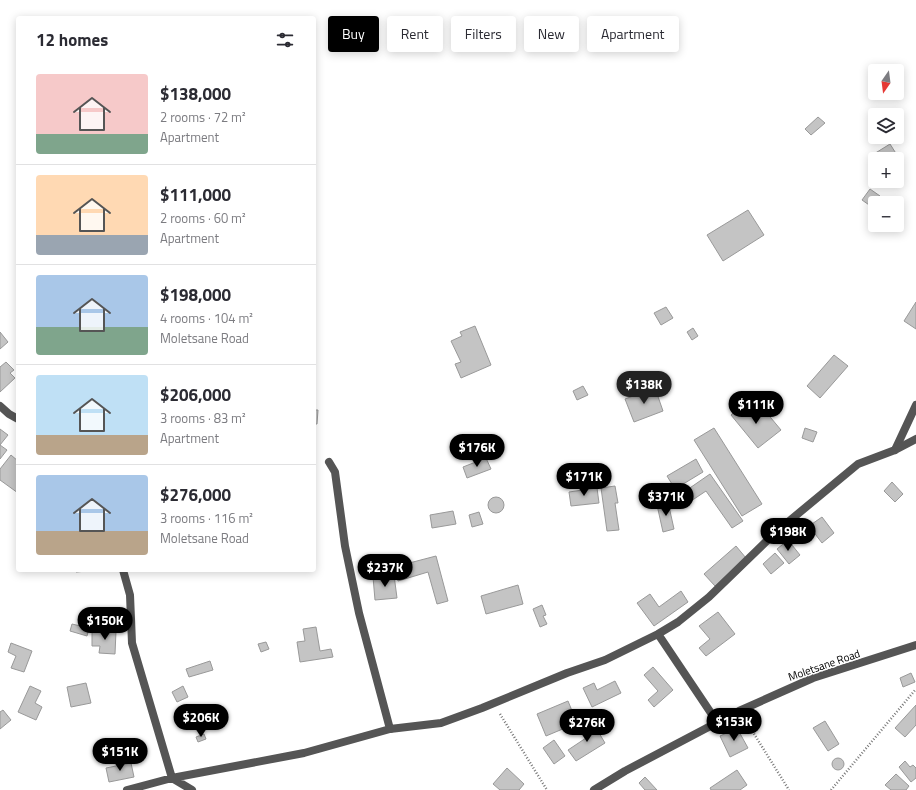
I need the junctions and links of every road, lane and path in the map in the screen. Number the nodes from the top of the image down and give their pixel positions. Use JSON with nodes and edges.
{"nodes":[{"id":1,"x":916,"y":405,"type":"edge"},
{"id":2,"x":0,"y":406,"type":"edge"},
{"id":3,"x":16,"y":418,"type":"edge"},
{"id":4,"x":916,"y":439,"type":"edge"},
{"id":5,"x":895,"y":450,"type":"junction"},
{"id":6,"x":329,"y":462,"type":"dead end"},
{"id":7,"x":124,"y":572,"type":"edge"},
{"id":8,"x":658,"y":634,"type":"junction"},
{"id":9,"x":916,"y":645,"type":"edge"},
{"id":10,"x":916,"y":689,"type":"edge"},
{"id":11,"x":494,"y":704,"type":"junction"},
{"id":12,"x":739,"y":711,"type":"junction"},
{"id":13,"x":717,"y":722,"type":"junction"},
{"id":14,"x":390,"y":729,"type":"junction"},
{"id":15,"x":172,"y":778,"type":"junction"},
{"id":16,"x":127,"y":790,"type":"edge"},
{"id":17,"x":192,"y":790,"type":"edge"},
{"id":18,"x":547,"y":790,"type":"edge"},
{"id":19,"x":594,"y":790,"type":"edge"},
{"id":20,"x":789,"y":790,"type":"edge"},
{"id":21,"x":831,"y":790,"type":"edge"}],
"edges":[{"from":1,"to":5,"type":"street"},
{"from":2,"to":3,"type":"street"},
{"from":4,"to":5,"type":"street"},
{"from":5,"to":8,"type":"street"},
{"from":6,"to":14,"type":"street"},
{"from":7,"to":15,"type":"street"},
{"from":8,"to":11,"type":"street"},
{"from":8,"to":13,"type":"street"},
{"from":9,"to":12,"type":"street","name":"Moletsane Road"},
{"from":10,"to":21,"type":"path"},
{"from":11,"to":14,"type":"street"},
{"from":11,"to":18,"type":"path"},
{"from":12,"to":13,"type":"street","name":"Moletsane Road"},
{"from":12,"to":20,"type":"path"},
{"from":13,"to":19,"type":"street","name":"Moletsane Road"},
{"from":14,"to":15,"type":"street"},
{"from":15,"to":16,"type":"street"},
{"from":15,"to":17,"type":"street"}]}
